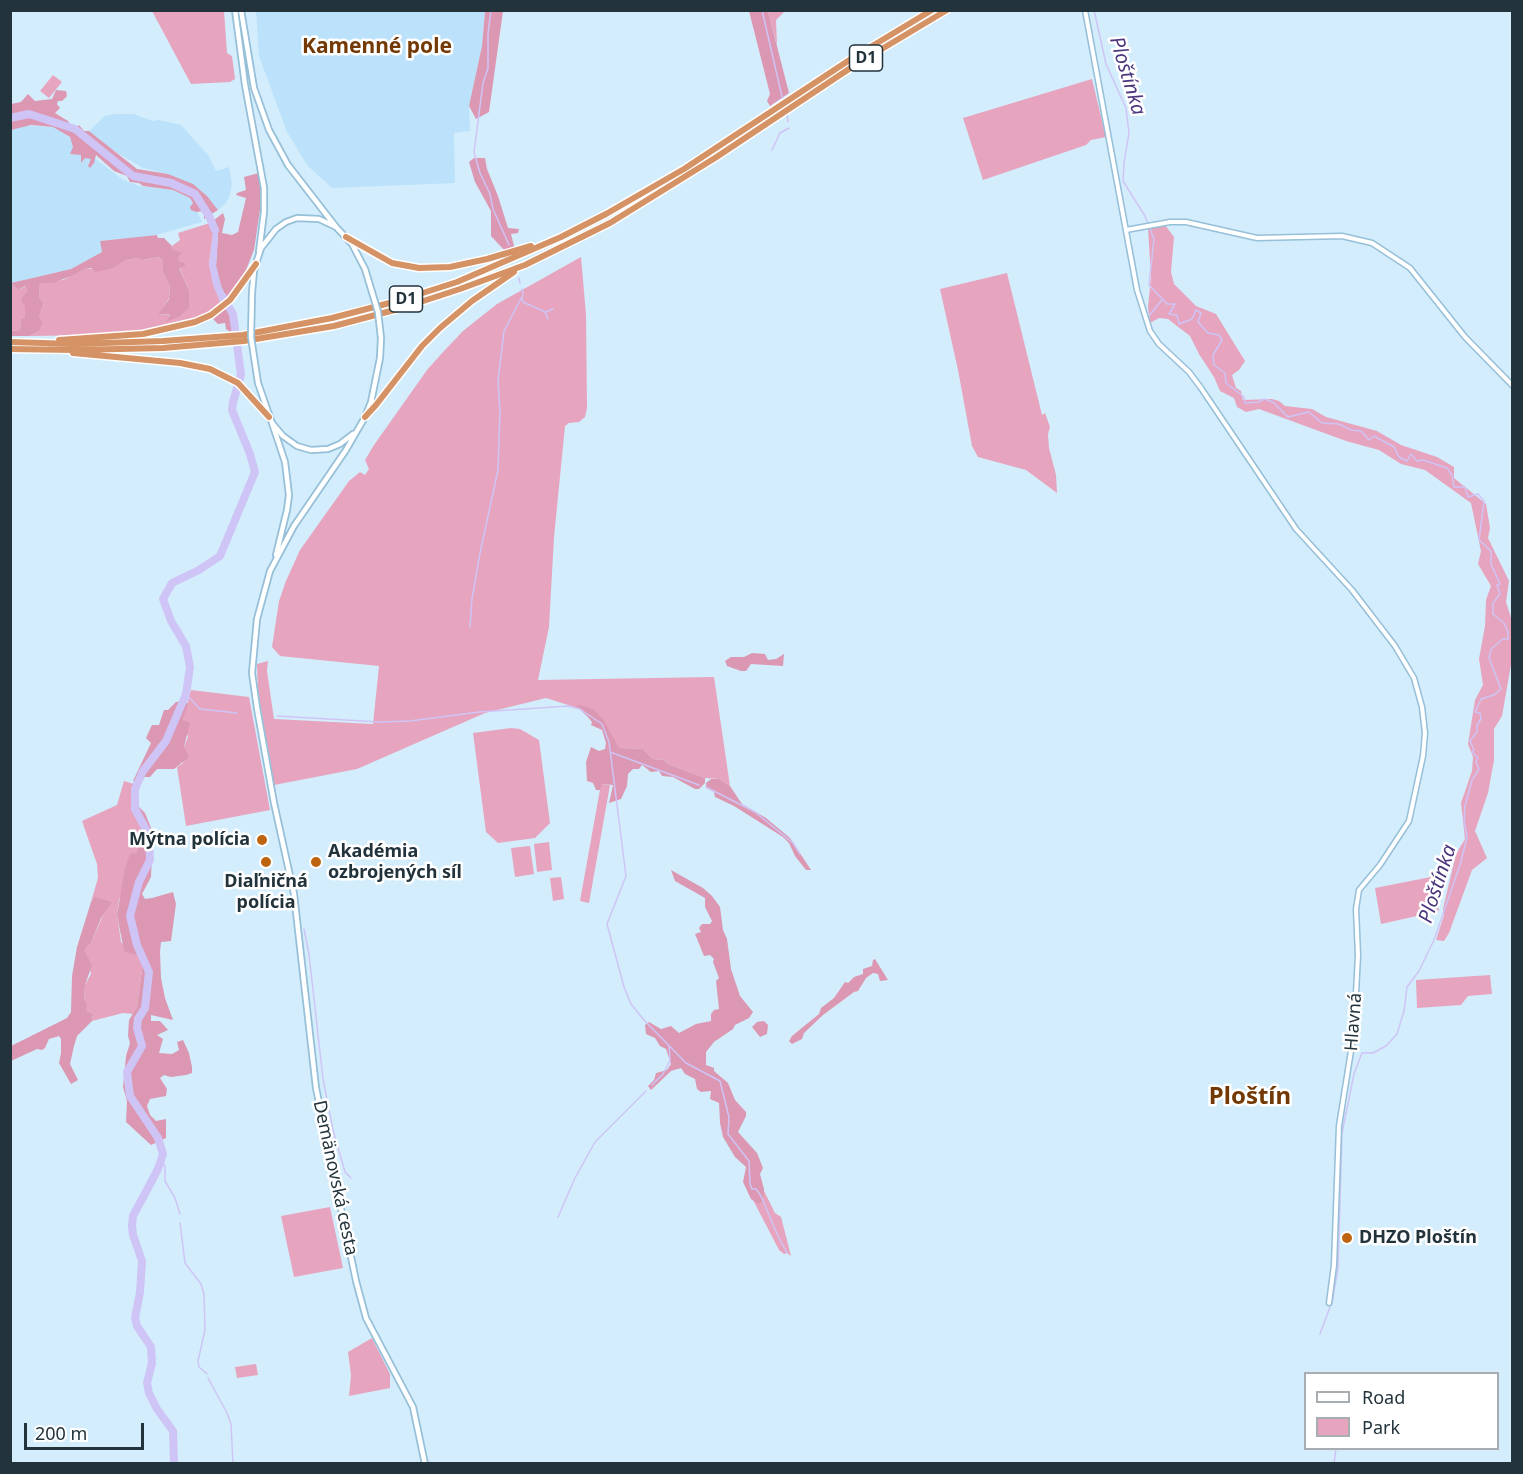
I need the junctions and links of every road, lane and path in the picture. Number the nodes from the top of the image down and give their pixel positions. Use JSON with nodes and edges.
{"nodes":[{"id":1,"x":235,"y":10,"type":"edge"},
{"id":2,"x":241,"y":10,"type":"edge"},
{"id":3,"x":932,"y":10,"type":"edge"},
{"id":4,"x":947,"y":10,"type":"edge"},
{"id":5,"x":1085,"y":10,"type":"edge"},
{"id":6,"x":336,"y":227,"type":"junction"},
{"id":7,"x":1126,"y":230,"type":"junction"},
{"id":8,"x":346,"y":237,"type":"junction"},
{"id":9,"x":561,"y":237,"type":"junction"},
{"id":10,"x":259,"y":252,"type":"junction"},
{"id":11,"x":256,"y":264,"type":"junction"},
{"id":12,"x":525,"y":265,"type":"junction"},
{"id":13,"x":244,"y":338,"type":"junction"},
{"id":14,"x":229,"y":340,"type":"junction"},
{"id":15,"x":14,"y":342,"type":"edge"},
{"id":16,"x":10,"y":349,"type":"edge"},
{"id":17,"x":61,"y":350,"type":"junction"},
{"id":18,"x":1512,"y":385,"type":"edge"},
{"id":19,"x":365,"y":417,"type":"junction"},
{"id":20,"x":271,"y":420,"type":"junction"},
{"id":21,"x":355,"y":432,"type":"junction"},
{"id":22,"x":274,"y":561,"type":"junction"},
{"id":23,"x":1329,"y":1301,"type":"dead end"},
{"id":24,"x":425,"y":1464,"type":"edge"}],
"edges":[{"from":1,"to":10,"type":"main road"},
{"from":2,"to":6,"type":"main road"},
{"from":3,"to":9,"type":"highway","number":"D1"},
{"from":4,"to":12,"type":"highway","number":"D1"},
{"from":5,"to":7,"type":"street"},
{"from":6,"to":8,"type":"main road"},
{"from":6,"to":10,"type":"main road"},
{"from":7,"to":18,"type":"street"},
{"from":7,"to":23,"type":"street","name":"Hlavná"},
{"from":8,"to":9,"type":"highway"},
{"from":8,"to":19,"type":"main road","bridge":true},
{"from":9,"to":13,"type":"highway","number":"D1"},
{"from":10,"to":11,"type":"main road"},
{"from":11,"to":15,"type":"highway"},
{"from":11,"to":20,"type":"main road","bridge":true},
{"from":12,"to":13,"type":"highway","number":"D1"},
{"from":12,"to":19,"type":"highway"},
{"from":13,"to":14,"type":"highway","number":"D1"},
{"from":14,"to":15,"type":"highway","number":"D1"},
{"from":14,"to":17,"type":"highway","number":"D1"},
{"from":16,"to":17,"type":"highway","number":"D1"},
{"from":17,"to":20,"type":"highway"},
{"from":19,"to":21,"type":"main road"},
{"from":20,"to":21,"type":"main road"},
{"from":20,"to":22,"type":"main road"},
{"from":21,"to":22,"type":"main road"},
{"from":22,"to":24,"type":"main road","name":"Demänovská cesta"}]}
